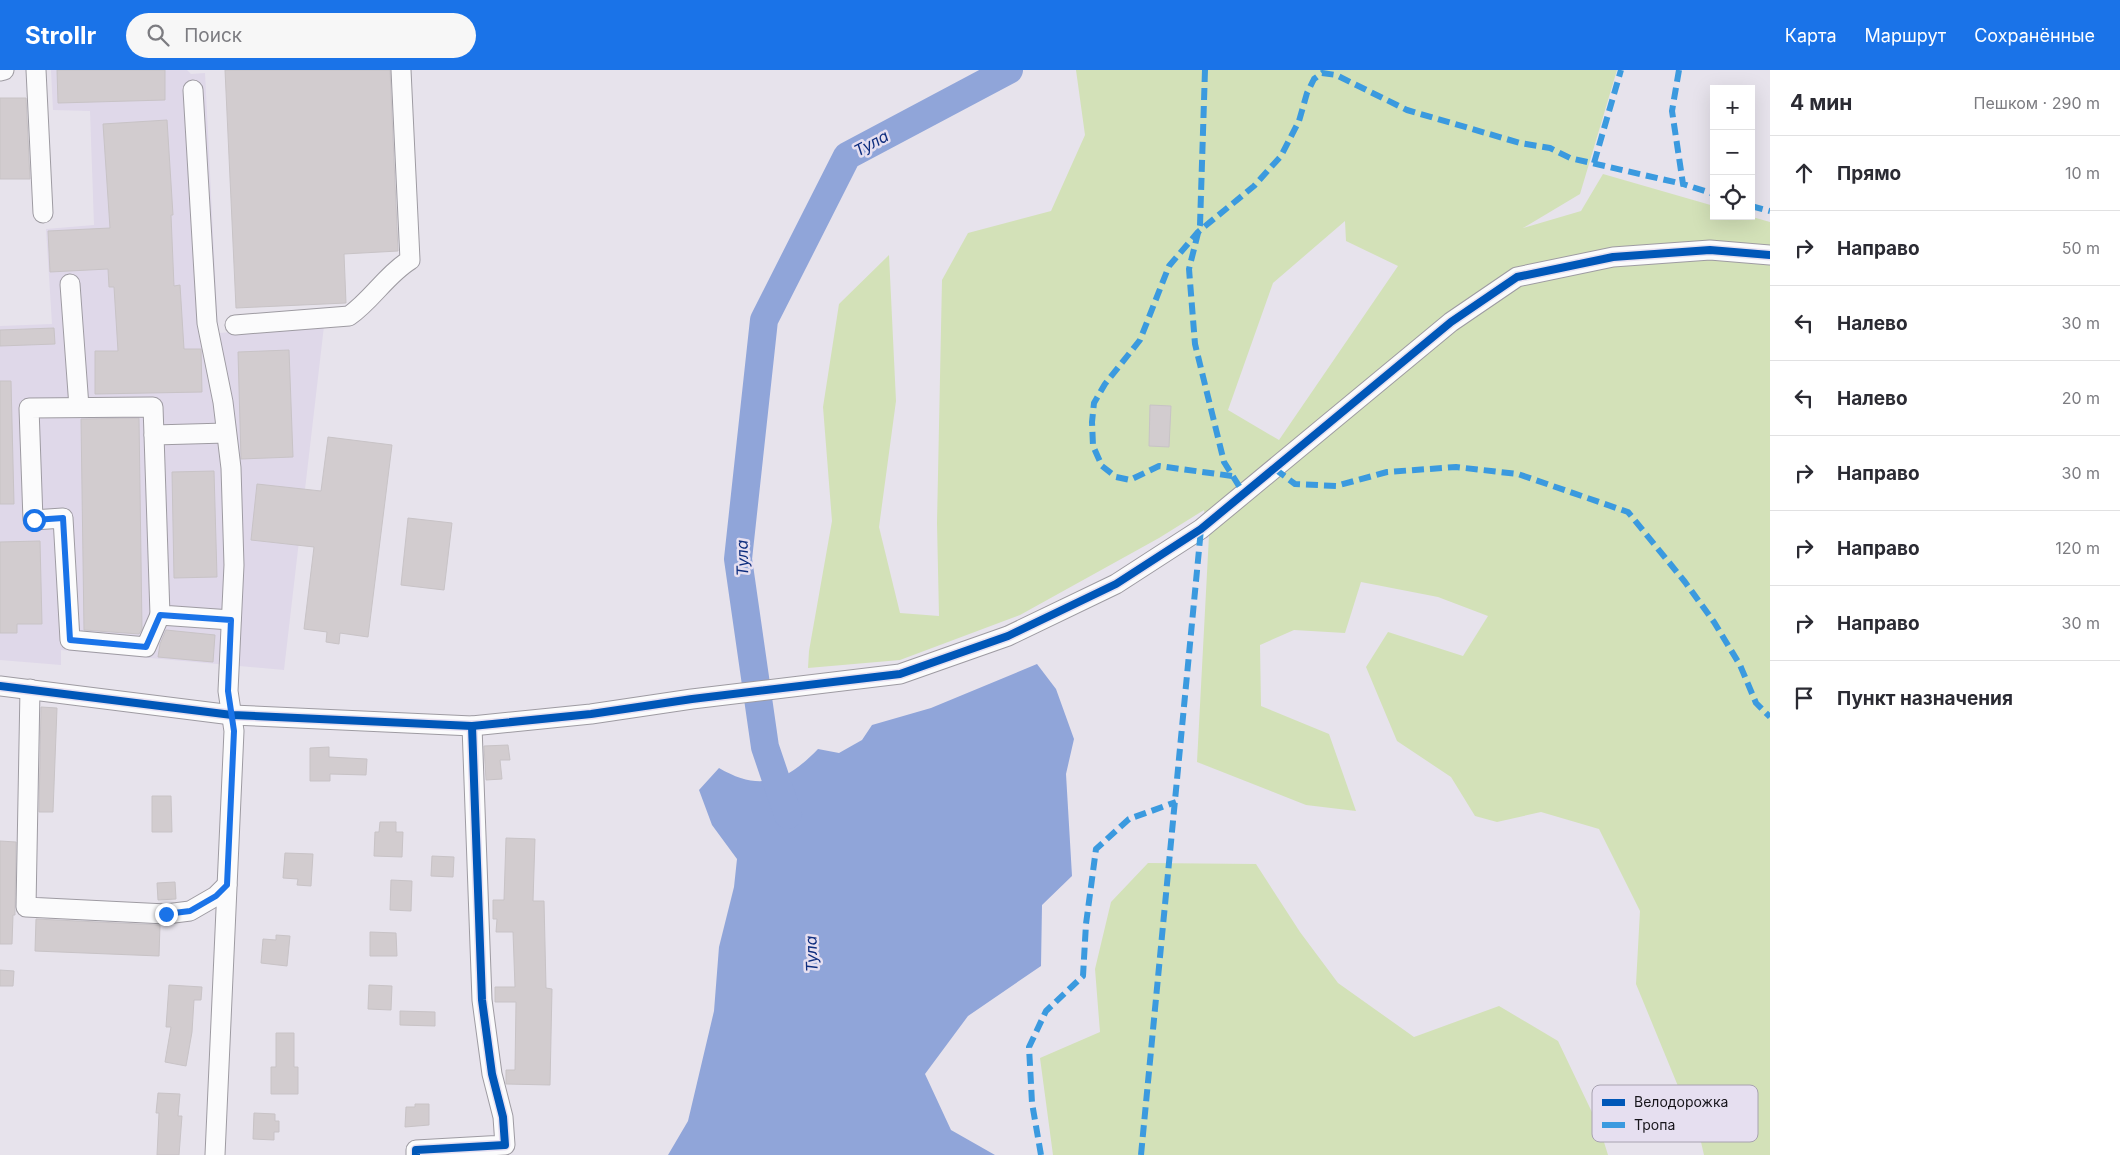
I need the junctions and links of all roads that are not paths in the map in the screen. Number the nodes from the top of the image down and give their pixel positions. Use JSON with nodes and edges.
{"nodes":[{"id":1,"x":4,"y":70,"type":"edge"},
{"id":2,"x":36,"y":70,"type":"edge"},
{"id":3,"x":401,"y":70,"type":"edge"},
{"id":4,"x":0,"y":71,"type":"edge"},
{"id":5,"x":193,"y":90,"type":"dead end"},
{"id":6,"x":43,"y":213,"type":"dead end"},
{"id":7,"x":1770,"y":255,"type":"edge"},
{"id":8,"x":70,"y":284,"type":"dead end"},
{"id":9,"x":235,"y":325,"type":"dead end"},
{"id":10,"x":79,"y":408,"type":"junction"},
{"id":11,"x":226,"y":434,"type":"junction"},
{"id":12,"x":154,"y":435,"type":"junction"},
{"id":13,"x":160,"y":615,"type":"junction"},
{"id":14,"x":231,"y":620,"type":"junction"},
{"id":15,"x":0,"y":686,"type":"edge"},
{"id":16,"x":30,"y":689,"type":"junction"},
{"id":17,"x":232,"y":715,"type":"junction"},
{"id":18,"x":472,"y":726,"type":"junction"},
{"id":19,"x":227,"y":885,"type":"junction"},
{"id":20,"x":215,"y":1155,"type":"edge"},
{"id":21,"x":416,"y":1155,"type":"edge"}],
"edges":[{"from":1,"to":4,"type":"street"},
{"from":2,"to":6,"type":"street"},
{"from":3,"to":9,"type":"street"},
{"from":5,"to":11,"type":"street"},
{"from":7,"to":18,"type":"street"},
{"from":8,"to":10,"type":"street"},
{"from":10,"to":12,"type":"street"},
{"from":10,"to":13,"type":"street"},
{"from":11,"to":12,"type":"street"},
{"from":11,"to":14,"type":"street"},
{"from":12,"to":13,"type":"street"},
{"from":13,"to":14,"type":"street"},
{"from":14,"to":17,"type":"street"},
{"from":15,"to":16,"type":"street"},
{"from":16,"to":17,"type":"street"},
{"from":16,"to":19,"type":"street"},
{"from":17,"to":18,"type":"street"},
{"from":17,"to":19,"type":"street"},
{"from":18,"to":21,"type":"street"},
{"from":19,"to":20,"type":"street"}]}
